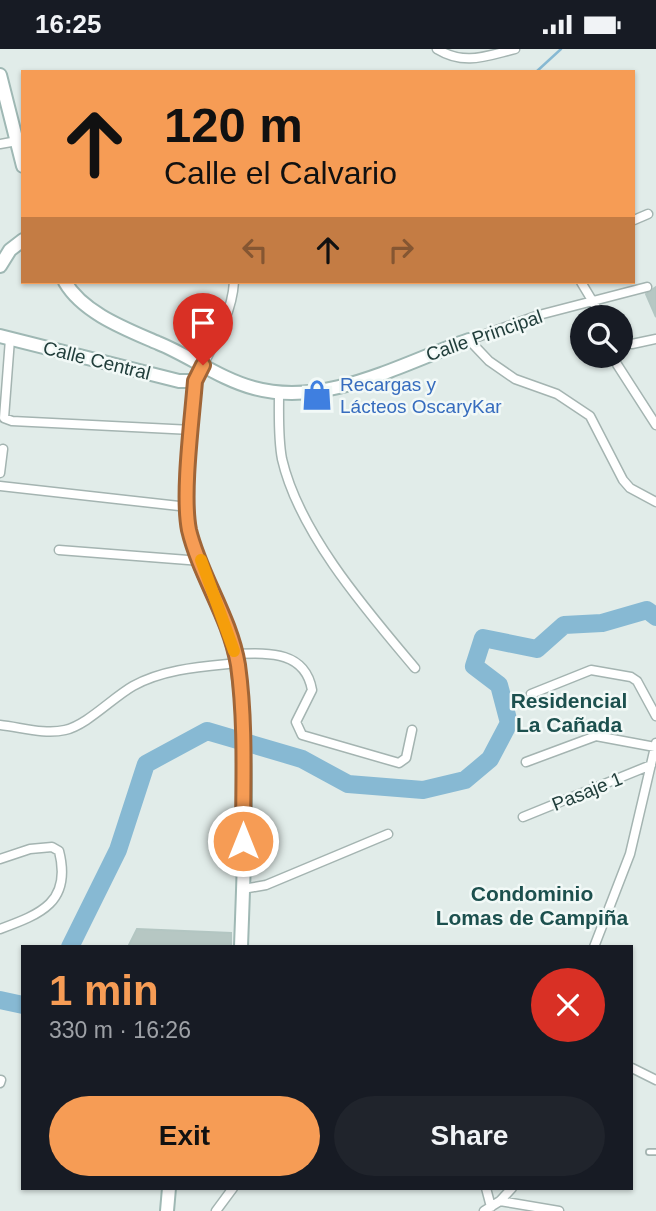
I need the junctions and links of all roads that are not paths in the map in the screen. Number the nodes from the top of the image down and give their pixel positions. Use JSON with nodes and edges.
{"nodes":[{"id":1,"x":437,"y":49,"type":"edge"},
{"id":2,"x":515,"y":49,"type":"edge"},
{"id":3,"x":0,"y":75,"type":"edge"},
{"id":4,"x":4,"y":104,"type":"edge"},
{"id":5,"x":17,"y":141,"type":"junction"},
{"id":6,"x":0,"y":144,"type":"edge"},
{"id":7,"x":21,"y":158,"type":"edge"},
{"id":8,"x":648,"y":214,"type":"dead end"},
{"id":9,"x":635,"y":220,"type":"edge"},
{"id":10,"x":21,"y":242,"type":"edge"},
{"id":11,"x":0,"y":266,"type":"edge"},
{"id":12,"x":67,"y":284,"type":"edge"},
{"id":13,"x":233,"y":284,"type":"edge"},
{"id":14,"x":582,"y":284,"type":"edge"},
{"id":15,"x":647,"y":287,"type":"dead end"},
{"id":16,"x":591,"y":301,"type":"junction"},
{"id":17,"x":594,"y":305,"type":"edge"},
{"id":18,"x":5,"y":338,"type":"edge"},
{"id":19,"x":656,"y":339,"type":"edge"},
{"id":20,"x":469,"y":340,"type":"junction"},
{"id":21,"x":633,"y":344,"type":"edge"},
{"id":22,"x":203,"y":365,"type":"junction"},
{"id":23,"x":619,"y":368,"type":"edge"},
{"id":24,"x":195,"y":381,"type":"junction"},
{"id":25,"x":279,"y":394,"type":"junction"},
{"id":26,"x":656,"y":425,"type":"edge"},
{"id":27,"x":192,"y":431,"type":"junction"},
{"id":28,"x":3,"y":449,"type":"dead end"},
{"id":29,"x":0,"y":473,"type":"edge"},
{"id":30,"x":0,"y":486,"type":"edge"},
{"id":31,"x":656,"y":502,"type":"edge"},
{"id":32,"x":188,"y":507,"type":"junction"},
{"id":33,"x":58,"y":550,"type":"dead end"},
{"id":34,"x":201,"y":561,"type":"junction"},
{"id":35,"x":234,"y":660,"type":"junction"},
{"id":36,"x":415,"y":668,"type":"dead end"},
{"id":37,"x":531,"y":694,"type":"dead end"},
{"id":38,"x":656,"y":716,"type":"edge"},
{"id":39,"x":0,"y":725,"type":"edge"},
{"id":40,"x":412,"y":730,"type":"dead end"},
{"id":41,"x":656,"y":745,"type":"edge"},
{"id":42,"x":526,"y":762,"type":"dead end"},
{"id":43,"x":651,"y":765,"type":"junction"},
{"id":44,"x":523,"y":817,"type":"dead end"},
{"id":45,"x":388,"y":834,"type":"dead end"},
{"id":46,"x":0,"y":859,"type":"edge"},
{"id":47,"x":243,"y":889,"type":"junction"},
{"id":48,"x":0,"y":929,"type":"edge"},
{"id":49,"x":241,"y":945,"type":"edge"},
{"id":50,"x":595,"y":945,"type":"edge"},
{"id":51,"x":633,"y":1068,"type":"edge"},
{"id":52,"x":656,"y":1080,"type":"edge"},
{"id":53,"x":649,"y":1152,"type":"dead end"},
{"id":54,"x":656,"y":1152,"type":"edge"},
{"id":55,"x":169,"y":1190,"type":"edge"},
{"id":56,"x":232,"y":1190,"type":"edge"},
{"id":57,"x":486,"y":1190,"type":"edge"},
{"id":58,"x":510,"y":1190,"type":"edge"},
{"id":59,"x":500,"y":1201,"type":"junction"},
{"id":60,"x":487,"y":1209,"type":"edge"},
{"id":61,"x":167,"y":1211,"type":"edge"},
{"id":62,"x":216,"y":1211,"type":"edge"},
{"id":63,"x":559,"y":1211,"type":"edge"}],
"edges":[{"from":1,"to":2,"type":"street"},
{"from":3,"to":4,"type":"street"},
{"from":4,"to":5,"type":"street"},
{"from":5,"to":6,"type":"street"},
{"from":5,"to":7,"type":"street"},
{"from":8,"to":9,"type":"street"},
{"from":10,"to":11,"type":"street"},
{"from":12,"to":22,"type":"street","name":"Calle Principal"},
{"from":13,"to":22,"type":"street"},
{"from":14,"to":16,"type":"street"},
{"from":15,"to":16,"type":"street","name":"Calle Principal"},
{"from":16,"to":17,"type":"street"},
{"from":16,"to":20,"type":"street","name":"Calle Principal"},
{"from":18,"to":24,"type":"street","name":"Calle Central"},
{"from":18,"to":27,"type":"street"},
{"from":19,"to":21,"type":"street"},
{"from":20,"to":25,"type":"street","name":"Calle Principal"},
{"from":20,"to":31,"type":"street"},
{"from":22,"to":24,"type":"street"},
{"from":22,"to":25,"type":"street","name":"Calle Principal"},
{"from":23,"to":26,"type":"street"},
{"from":24,"to":27,"type":"street"},
{"from":25,"to":36,"type":"street"},
{"from":27,"to":32,"type":"street"},
{"from":28,"to":29,"type":"street"},
{"from":30,"to":32,"type":"street"},
{"from":32,"to":34,"type":"street"},
{"from":33,"to":34,"type":"street"},
{"from":34,"to":35,"type":"street"},
{"from":35,"to":39,"type":"street"},
{"from":35,"to":40,"type":"street"},
{"from":35,"to":47,"type":"street"},
{"from":37,"to":38,"type":"street"},
{"from":41,"to":42,"type":"street"},
{"from":41,"to":43,"type":"street"},
{"from":43,"to":44,"type":"street","name":"Pasaje 1"},
{"from":43,"to":50,"type":"street"},
{"from":45,"to":47,"type":"street"},
{"from":46,"to":48,"type":"street"},
{"from":47,"to":49,"type":"street"},
{"from":51,"to":52,"type":"street"},
{"from":53,"to":54,"type":"lane"},
{"from":55,"to":61,"type":"street"},
{"from":56,"to":62,"type":"street"},
{"from":57,"to":60,"type":"street"},
{"from":58,"to":59,"type":"street"},
{"from":59,"to":60,"type":"street"},
{"from":59,"to":63,"type":"street"}]}
